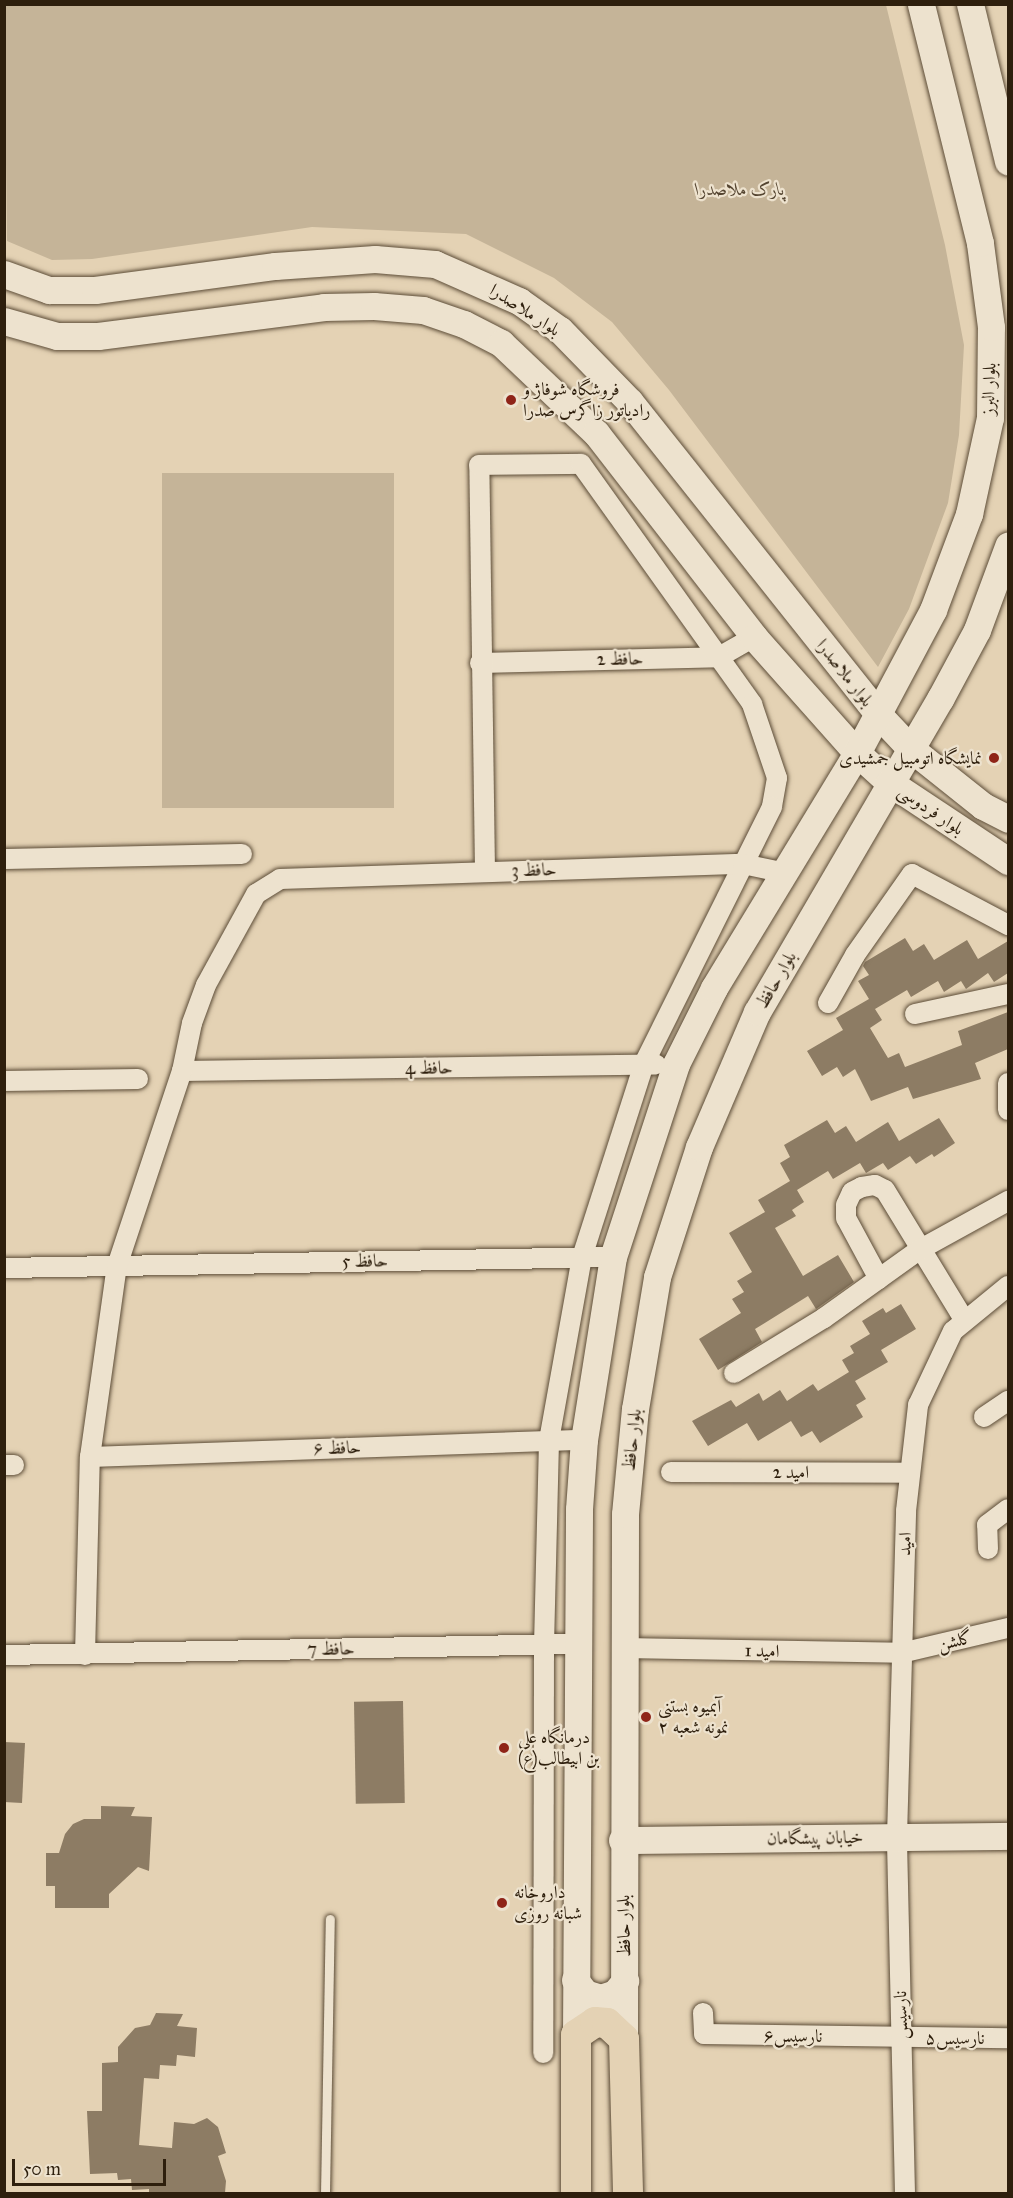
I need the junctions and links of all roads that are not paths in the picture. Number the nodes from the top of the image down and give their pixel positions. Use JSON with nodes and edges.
{"nodes":[{"id":1,"x":921,"y":4,"type":"edge"},
{"id":2,"x":970,"y":4,"type":"edge"},
{"id":3,"x":1008,"y":161,"type":"edge"},
{"id":4,"x":4,"y":274,"type":"edge"},
{"id":5,"x":4,"y":321,"type":"edge"},
{"id":6,"x":1008,"y":546,"type":"edge"},
{"id":7,"x":754,"y":637,"type":"junction"},
{"id":8,"x":719,"y":657,"type":"junction"},
{"id":9,"x":480,"y":663,"type":"junction"},
{"id":10,"x":877,"y":713,"type":"junction"},
{"id":11,"x":910,"y":748,"type":"junction"},
{"id":12,"x":858,"y":753,"type":"junction"},
{"id":13,"x":889,"y":782,"type":"junction"},
{"id":14,"x":1008,"y":819,"type":"edge"},
{"id":15,"x":242,"y":854,"type":"dead end"},
{"id":16,"x":4,"y":859,"type":"edge"},
{"id":17,"x":1008,"y":861,"type":"edge"},
{"id":18,"x":743,"y":864,"type":"junction"},
{"id":19,"x":485,"y":872,"type":"junction"},
{"id":20,"x":786,"y":873,"type":"junction"},
{"id":21,"x":1008,"y":925,"type":"edge"},
{"id":22,"x":1008,"y":994,"type":"edge"},
{"id":23,"x":828,"y":1003,"type":"dead end"},
{"id":24,"x":915,"y":1014,"type":"dead end"},
{"id":25,"x":644,"y":1064,"type":"junction"},
{"id":26,"x":676,"y":1064,"type":"junction"},
{"id":27,"x":182,"y":1071,"type":"junction"},
{"id":28,"x":138,"y":1079,"type":"dead end"},
{"id":29,"x":4,"y":1081,"type":"edge"},
{"id":30,"x":1008,"y":1084,"type":"edge"},
{"id":31,"x":1008,"y":1110,"type":"edge"},
{"id":32,"x":1008,"y":1202,"type":"edge"},
{"id":33,"x":919,"y":1250,"type":"junction"},
{"id":34,"x":582,"y":1257,"type":"junction"},
{"id":35,"x":613,"y":1257,"type":"junction"},
{"id":36,"x":117,"y":1266,"type":"junction"},
{"id":37,"x":4,"y":1268,"type":"edge"},
{"id":38,"x":879,"y":1279,"type":"junction"},
{"id":39,"x":1008,"y":1286,"type":"edge"},
{"id":40,"x":965,"y":1321,"type":"junction"},
{"id":41,"x":734,"y":1373,"type":"dead end"},
{"id":42,"x":1008,"y":1401,"type":"edge"},
{"id":43,"x":984,"y":1417,"type":"dead end"},
{"id":44,"x":584,"y":1440,"type":"junction"},
{"id":45,"x":549,"y":1442,"type":"junction"},
{"id":46,"x":90,"y":1456,"type":"junction"},
{"id":47,"x":671,"y":1472,"type":"dead end"},
{"id":48,"x":910,"y":1473,"type":"junction"},
{"id":49,"x":1008,"y":1509,"type":"edge"},
{"id":50,"x":988,"y":1549,"type":"dead end"},
{"id":51,"x":1008,"y":1628,"type":"edge"},
{"id":52,"x":544,"y":1644,"type":"junction"},
{"id":53,"x":578,"y":1644,"type":"junction"},
{"id":54,"x":623,"y":1648,"type":"junction"},
{"id":55,"x":901,"y":1653,"type":"junction"},
{"id":56,"x":4,"y":1655,"type":"edge"},
{"id":57,"x":85,"y":1655,"type":"junction"},
{"id":58,"x":1008,"y":1836,"type":"edge"},
{"id":59,"x":897,"y":1837,"type":"junction"},
{"id":60,"x":622,"y":1840,"type":"junction"},
{"id":61,"x":543,"y":1845,"type":"junction"},
{"id":62,"x":578,"y":1847,"type":"junction"},
{"id":63,"x":330,"y":1919,"type":"dead end"},
{"id":64,"x":575,"y":1980,"type":"junction"},
{"id":65,"x":625,"y":1981,"type":"junction"},
{"id":66,"x":703,"y":2013,"type":"dead end"},
{"id":67,"x":576,"y":2035,"type":"junction"},
{"id":68,"x":901,"y":2038,"type":"junction"},
{"id":69,"x":1008,"y":2038,"type":"edge"},
{"id":70,"x":624,"y":2039,"type":"junction"},
{"id":71,"x":543,"y":2053,"type":"dead end"},
{"id":72,"x":325,"y":2193,"type":"edge"},
{"id":73,"x":576,"y":2193,"type":"edge"},
{"id":74,"x":628,"y":2193,"type":"edge"},
{"id":75,"x":905,"y":2193,"type":"edge"}],
"edges":[{"from":1,"to":10,"type":"main road","name":"بلوار البرز"},
{"from":2,"to":3,"type":"main road"},
{"from":4,"to":10,"type":"main road","name":"بلوار ملاصدرا"},
{"from":5,"to":7,"type":"main road"},
{"from":6,"to":11,"type":"main road"},
{"from":7,"to":8,"type":"street","name":"حافظ 2"},
{"from":7,"to":12,"type":"main road"},
{"from":8,"to":9,"type":"street","name":"حافظ 2"},
{"from":8,"to":9,"type":"street"},
{"from":8,"to":18,"type":"street"},
{"from":9,"to":19,"type":"street"},
{"from":10,"to":11,"type":"main road","name":"بلوار فردوسی"},
{"from":10,"to":12,"type":"main road","name":"بلوار البرز"},
{"from":11,"to":13,"type":"main road","name":"بلوار حافظ"},
{"from":11,"to":14,"type":"main road","name":"بلوار فردوسی"},
{"from":12,"to":13,"type":"main road","name":"بلوار فردوسی"},
{"from":12,"to":20,"type":"main road"},
{"from":13,"to":17,"type":"main road","name":"بلوار فردوسی"},
{"from":13,"to":54,"type":"main road","name":"بلوار حافظ"},
{"from":15,"to":16,"type":"street"},
{"from":18,"to":19,"type":"street","name":"حافظ 3"},
{"from":18,"to":20,"type":"street","name":"حافظ 3"},
{"from":18,"to":25,"type":"street"},
{"from":19,"to":27,"type":"street","name":"حافظ 3"},
{"from":20,"to":26,"type":"main road"},
{"from":21,"to":23,"type":"street"},
{"from":22,"to":24,"type":"street"},
{"from":25,"to":26,"type":"street","name":"حافظ 4"},
{"from":25,"to":27,"type":"street","name":"حافظ 4"},
{"from":25,"to":34,"type":"street"},
{"from":26,"to":35,"type":"main road"},
{"from":27,"to":36,"type":"street"},
{"from":28,"to":29,"type":"street"},
{"from":30,"to":31,"type":"street"},
{"from":32,"to":33,"type":"street"},
{"from":33,"to":38,"type":"street"},
{"from":33,"to":38,"type":"street"},
{"from":33,"to":40,"type":"street"},
{"from":34,"to":35,"type":"street","name":"حافظ 5"},
{"from":34,"to":36,"type":"street","name":"حافظ 5"},
{"from":34,"to":45,"type":"street"},
{"from":35,"to":44,"type":"main road"},
{"from":36,"to":37,"type":"street","name":"حافظ 5"},
{"from":36,"to":46,"type":"street"},
{"from":38,"to":41,"type":"street"},
{"from":39,"to":40,"type":"street","name":"امید"},
{"from":40,"to":48,"type":"street","name":"امید"},
{"from":42,"to":43,"type":"street"},
{"from":44,"to":45,"type":"street","name":"حافظ ۶"},
{"from":44,"to":53,"type":"main road"},
{"from":45,"to":46,"type":"street","name":"حافظ ۶"},
{"from":45,"to":52,"type":"street"},
{"from":46,"to":57,"type":"street"},
{"from":47,"to":48,"type":"street","name":"امید 2"},
{"from":48,"to":55,"type":"street","name":"امید"},
{"from":49,"to":50,"type":"street"},
{"from":51,"to":55,"type":"street","name":"گلشن"},
{"from":52,"to":53,"type":"street","name":"حافظ 7"},
{"from":52,"to":57,"type":"street","name":"حافظ 7"},
{"from":52,"to":61,"type":"street"},
{"from":53,"to":62,"type":"main road"},
{"from":54,"to":55,"type":"street","name":"امید 1"},
{"from":54,"to":60,"type":"main road","name":"بلوار حافظ"},
{"from":55,"to":59,"type":"street","name":"امید"},
{"from":56,"to":57,"type":"street","name":"حافظ 7"},
{"from":58,"to":59,"type":"main road","name":"خیابان پیشگامان"},
{"from":59,"to":60,"type":"main road","name":"خیابان پیشگامان"},
{"from":59,"to":68,"type":"street","name":"نارسیس"},
{"from":60,"to":65,"type":"main road","name":"بلوار حافظ"},
{"from":61,"to":62,"type":"street"},
{"from":61,"to":71,"type":"street"},
{"from":62,"to":64,"type":"main road"},
{"from":63,"to":72,"type":"lane"},
{"from":64,"to":65,"type":"main road"},
{"from":64,"to":67,"type":"main road"},
{"from":65,"to":70,"type":"main road","name":"بلوار حافظ"},
{"from":66,"to":68,"type":"street","name":"نارسیس۶"},
{"from":67,"to":70,"type":"main road"},
{"from":67,"to":73,"type":"main road"},
{"from":68,"to":69,"type":"street","name":"نارسیس۵"},
{"from":68,"to":75,"type":"street","name":"نارسیس"},
{"from":70,"to":74,"type":"main road","name":"بلوار حافظ"}]}
